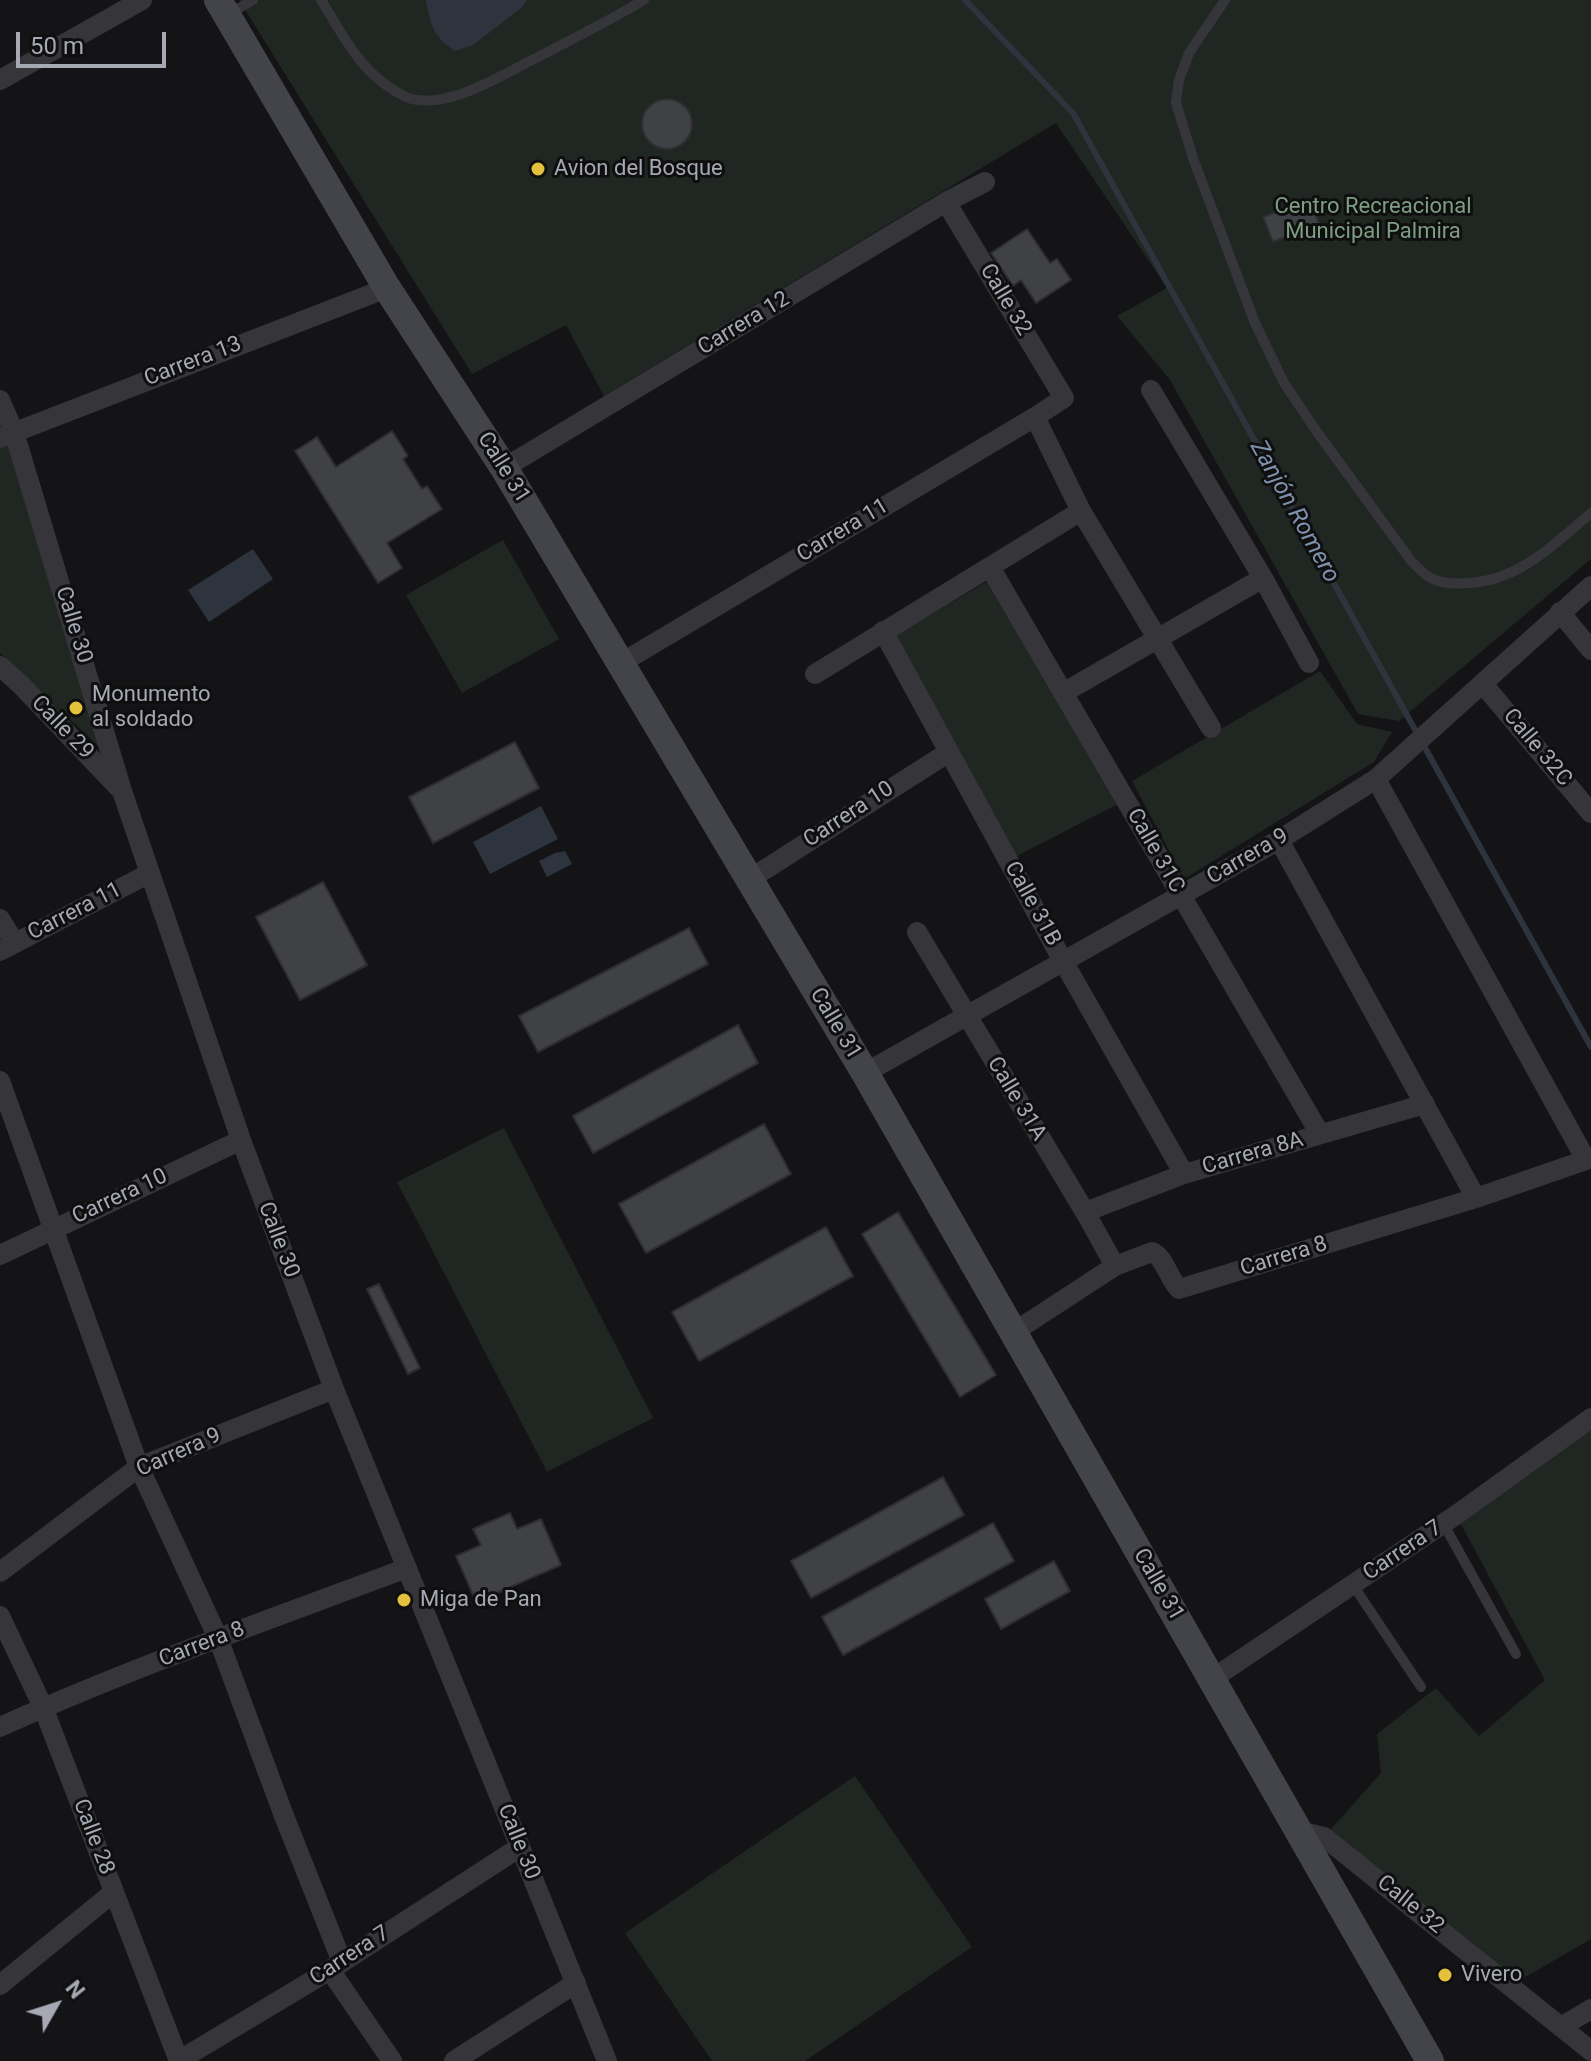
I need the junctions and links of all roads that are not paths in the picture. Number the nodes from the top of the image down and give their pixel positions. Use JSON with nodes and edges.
{"nodes":[{"id":1,"x":142,"y":0,"type":"edge"},
{"id":2,"x":253,"y":0,"type":"edge"},
{"id":3,"x":321,"y":0,"type":"edge"},
{"id":4,"x":644,"y":0,"type":"edge"},
{"id":5,"x":1225,"y":0,"type":"edge"},
{"id":6,"x":223,"y":8,"type":"edge"},
{"id":7,"x":0,"y":80,"type":"edge"},
{"id":8,"x":985,"y":182,"type":"dead end"},
{"id":9,"x":946,"y":202,"type":"junction"},
{"id":10,"x":387,"y":288,"type":"junction"},
{"id":11,"x":1151,"y":390,"type":"dead end"},
{"id":12,"x":1064,"y":398,"type":"joint"},
{"id":13,"x":0,"y":400,"type":"edge"},
{"id":14,"x":1035,"y":417,"type":"junction"},
{"id":15,"x":7,"y":435,"type":"edge"},
{"id":16,"x":504,"y":468,"type":"junction"},
{"id":17,"x":1081,"y":511,"type":"junction"},
{"id":18,"x":1591,"y":513,"type":"edge"},
{"id":19,"x":990,"y":567,"type":"junction"},
{"id":20,"x":1263,"y":578,"type":"junction"},
{"id":21,"x":1591,"y":586,"type":"edge"},
{"id":22,"x":1560,"y":612,"type":"junction"},
{"id":23,"x":883,"y":631,"type":"junction"},
{"id":24,"x":1157,"y":639,"type":"junction"},
{"id":25,"x":1591,"y":650,"type":"edge"},
{"id":26,"x":621,"y":663,"type":"junction"},
{"id":27,"x":1309,"y":663,"type":"dead end"},
{"id":28,"x":0,"y":666,"type":"edge"},
{"id":29,"x":815,"y":674,"type":"dead end"},
{"id":30,"x":1483,"y":684,"type":"junction"},
{"id":31,"x":1063,"y":693,"type":"junction"},
{"id":32,"x":1211,"y":728,"type":"dead end"},
{"id":33,"x":949,"y":752,"type":"junction"},
{"id":34,"x":1376,"y":779,"type":"junction"},
{"id":35,"x":122,"y":791,"type":"junction"},
{"id":36,"x":1591,"y":813,"type":"edge"},
{"id":37,"x":1279,"y":840,"type":"junction"},
{"id":38,"x":150,"y":873,"type":"junction"},
{"id":39,"x":750,"y":879,"type":"junction"},
{"id":40,"x":1181,"y":895,"type":"junction"},
{"id":41,"x":0,"y":919,"type":"edge"},
{"id":42,"x":917,"y":932,"type":"dead end"},
{"id":43,"x":7,"y":947,"type":"edge"},
{"id":44,"x":1063,"y":961,"type":"junction"},
{"id":45,"x":966,"y":1016,"type":"junction"},
{"id":46,"x":865,"y":1073,"type":"junction"},
{"id":47,"x":0,"y":1081,"type":"edge"},
{"id":48,"x":1425,"y":1104,"type":"junction"},
{"id":49,"x":1320,"y":1134,"type":"junction"},
{"id":50,"x":241,"y":1140,"type":"junction"},
{"id":51,"x":1184,"y":1174,"type":"junction"},
{"id":52,"x":1476,"y":1198,"type":"junction"},
{"id":53,"x":1085,"y":1212,"type":"junction"},
{"id":54,"x":54,"y":1229,"type":"junction"},
{"id":55,"x":0,"y":1255,"type":"edge"},
{"id":56,"x":1115,"y":1266,"type":"junction"},
{"id":57,"x":1014,"y":1332,"type":"junction"},
{"id":58,"x":334,"y":1389,"type":"junction"},
{"id":59,"x":1591,"y":1418,"type":"edge"},
{"id":60,"x":139,"y":1467,"type":"junction"},
{"id":61,"x":1443,"y":1523,"type":"junction"},
{"id":62,"x":407,"y":1568,"type":"junction"},
{"id":63,"x":0,"y":1572,"type":"edge"},
{"id":64,"x":1353,"y":1585,"type":"junction"},
{"id":65,"x":0,"y":1616,"type":"edge"},
{"id":66,"x":218,"y":1638,"type":"junction"},
{"id":67,"x":1516,"y":1654,"type":"dead end"},
{"id":68,"x":1212,"y":1679,"type":"junction"},
{"id":69,"x":1421,"y":1687,"type":"dead end"},
{"id":70,"x":43,"y":1707,"type":"junction"},
{"id":71,"x":0,"y":1727,"type":"edge"},
{"id":72,"x":1299,"y":1831,"type":"junction"},
{"id":73,"x":520,"y":1847,"type":"junction"},
{"id":74,"x":114,"y":1892,"type":"junction"},
{"id":75,"x":336,"y":1966,"type":"junction"},
{"id":76,"x":576,"y":1983,"type":"junction"},
{"id":77,"x":0,"y":1985,"type":"edge"},
{"id":78,"x":1591,"y":2009,"type":"edge"},
{"id":79,"x":1561,"y":2027,"type":"junction"},
{"id":80,"x":1591,"y":2051,"type":"edge"},
{"id":81,"x":179,"y":2061,"type":"edge"},
{"id":82,"x":392,"y":2061,"type":"edge"},
{"id":83,"x":454,"y":2061,"type":"edge"},
{"id":84,"x":607,"y":2061,"type":"edge"},
{"id":85,"x":1430,"y":2061,"type":"edge"}],
"edges":[{"from":1,"to":7,"type":"street"},
{"from":2,"to":6,"type":"lane"},
{"from":3,"to":4,"type":"lane"},
{"from":5,"to":18,"type":"lane"},
{"from":6,"to":10,"type":"main road","name":"Calle 31"},
{"from":8,"to":9,"type":"street","name":"Carrera 12"},
{"from":9,"to":12,"type":"street","name":"Calle 32"},
{"from":9,"to":16,"type":"street","name":"Carrera 12"},
{"from":10,"to":15,"type":"street","name":"Carrera 13"},
{"from":10,"to":16,"type":"main road","name":"Calle 31"},
{"from":11,"to":20,"type":"street"},
{"from":12,"to":14,"type":"street","name":"Carrera 11"},
{"from":13,"to":15,"type":"street","name":"Calle 30"},
{"from":14,"to":17,"type":"street"},
{"from":14,"to":26,"type":"street","name":"Carrera 11"},
{"from":15,"to":35,"type":"street","name":"Calle 30"},
{"from":16,"to":26,"type":"main road","name":"Calle 31"},
{"from":17,"to":19,"type":"street"},
{"from":17,"to":24,"type":"street"},
{"from":19,"to":23,"type":"street"},
{"from":19,"to":31,"type":"street","name":"Calle 31C"},
{"from":20,"to":24,"type":"street"},
{"from":20,"to":27,"type":"street"},
{"from":21,"to":22,"type":"street","name":"Carrera 9"},
{"from":22,"to":25,"type":"street"},
{"from":22,"to":30,"type":"street","name":"Carrera 9"},
{"from":23,"to":29,"type":"street"},
{"from":23,"to":33,"type":"street","name":"Calle 31B"},
{"from":24,"to":31,"type":"street"},
{"from":24,"to":32,"type":"street"},
{"from":26,"to":39,"type":"main road","name":"Calle 31"},
{"from":28,"to":35,"type":"street","name":"Calle 29"},
{"from":30,"to":34,"type":"street","name":"Carrera 9"},
{"from":30,"to":36,"type":"street","name":"Calle 32C"},
{"from":31,"to":40,"type":"street","name":"Calle 31C"},
{"from":33,"to":39,"type":"street","name":"Carrera 10"},
{"from":33,"to":44,"type":"street","name":"Calle 31B"},
{"from":34,"to":37,"type":"street","name":"Carrera 9"},
{"from":34,"to":52,"type":"street","name":"Carrera 8"},
{"from":35,"to":38,"type":"street","name":"Calle 30"},
{"from":37,"to":40,"type":"street","name":"Carrera 9"},
{"from":37,"to":48,"type":"street"},
{"from":38,"to":43,"type":"street","name":"Carrera 11"},
{"from":38,"to":50,"type":"street","name":"Calle 30"},
{"from":39,"to":46,"type":"main road","name":"Calle 31"},
{"from":40,"to":44,"type":"street","name":"Carrera 9"},
{"from":40,"to":49,"type":"street","name":"Calle 31C"},
{"from":41,"to":43,"type":"street"},
{"from":42,"to":45,"type":"street","name":"Calle 31A"},
{"from":44,"to":45,"type":"street","name":"Carrera 9"},
{"from":44,"to":51,"type":"street","name":"Calle 31B"},
{"from":45,"to":46,"type":"street","name":"Carrera 9"},
{"from":45,"to":53,"type":"street","name":"Calle 31A"},
{"from":46,"to":57,"type":"main road","name":"Calle 31"},
{"from":47,"to":54,"type":"street"},
{"from":48,"to":49,"type":"street","name":"Carrera 8A"},
{"from":48,"to":52,"type":"street"},
{"from":49,"to":51,"type":"street","name":"Carrera 8A"},
{"from":50,"to":54,"type":"street","name":"Carrera 10"},
{"from":50,"to":58,"type":"street","name":"Calle 30"},
{"from":51,"to":53,"type":"street","name":"Carrera 8A"},
{"from":52,"to":56,"type":"street","name":"Carrera 8"},
{"from":53,"to":56,"type":"street","name":"Calle 31A"},
{"from":54,"to":55,"type":"street","name":"Carrera 10"},
{"from":54,"to":60,"type":"street"},
{"from":56,"to":57,"type":"street","name":"Carrera 8"},
{"from":57,"to":68,"type":"main road","name":"Calle 31"},
{"from":58,"to":60,"type":"street","name":"Carrera 9"},
{"from":58,"to":62,"type":"street","name":"Calle 30"},
{"from":59,"to":61,"type":"street","name":"Carrera 7"},
{"from":60,"to":63,"type":"street","name":"Carrera 9"},
{"from":60,"to":66,"type":"street"},
{"from":61,"to":64,"type":"street","name":"Carrera 7"},
{"from":61,"to":67,"type":"lane"},
{"from":62,"to":66,"type":"street","name":"Carrera 8"},
{"from":62,"to":73,"type":"street","name":"Calle 30"},
{"from":64,"to":68,"type":"street","name":"Carrera 7"},
{"from":64,"to":69,"type":"lane"},
{"from":65,"to":70,"type":"street","name":"Calle 28"},
{"from":66,"to":70,"type":"street","name":"Carrera 8"},
{"from":66,"to":75,"type":"street"},
{"from":68,"to":72,"type":"main road","name":"Calle 31"},
{"from":70,"to":71,"type":"street","name":"Carrera 8"},
{"from":70,"to":74,"type":"street","name":"Calle 28"},
{"from":72,"to":79,"type":"street","name":"Calle 32"},
{"from":72,"to":85,"type":"main road","name":"Calle 31"},
{"from":73,"to":75,"type":"street","name":"Carrera 7"},
{"from":73,"to":76,"type":"street","name":"Calle 30"},
{"from":74,"to":77,"type":"street"},
{"from":74,"to":81,"type":"street","name":"Calle 28"},
{"from":75,"to":81,"type":"street","name":"Carrera 7"},
{"from":75,"to":82,"type":"street"},
{"from":76,"to":83,"type":"street"},
{"from":76,"to":84,"type":"street","name":"Calle 30"},
{"from":78,"to":79,"type":"street"},
{"from":79,"to":80,"type":"street","name":"Calle 32"}]}
